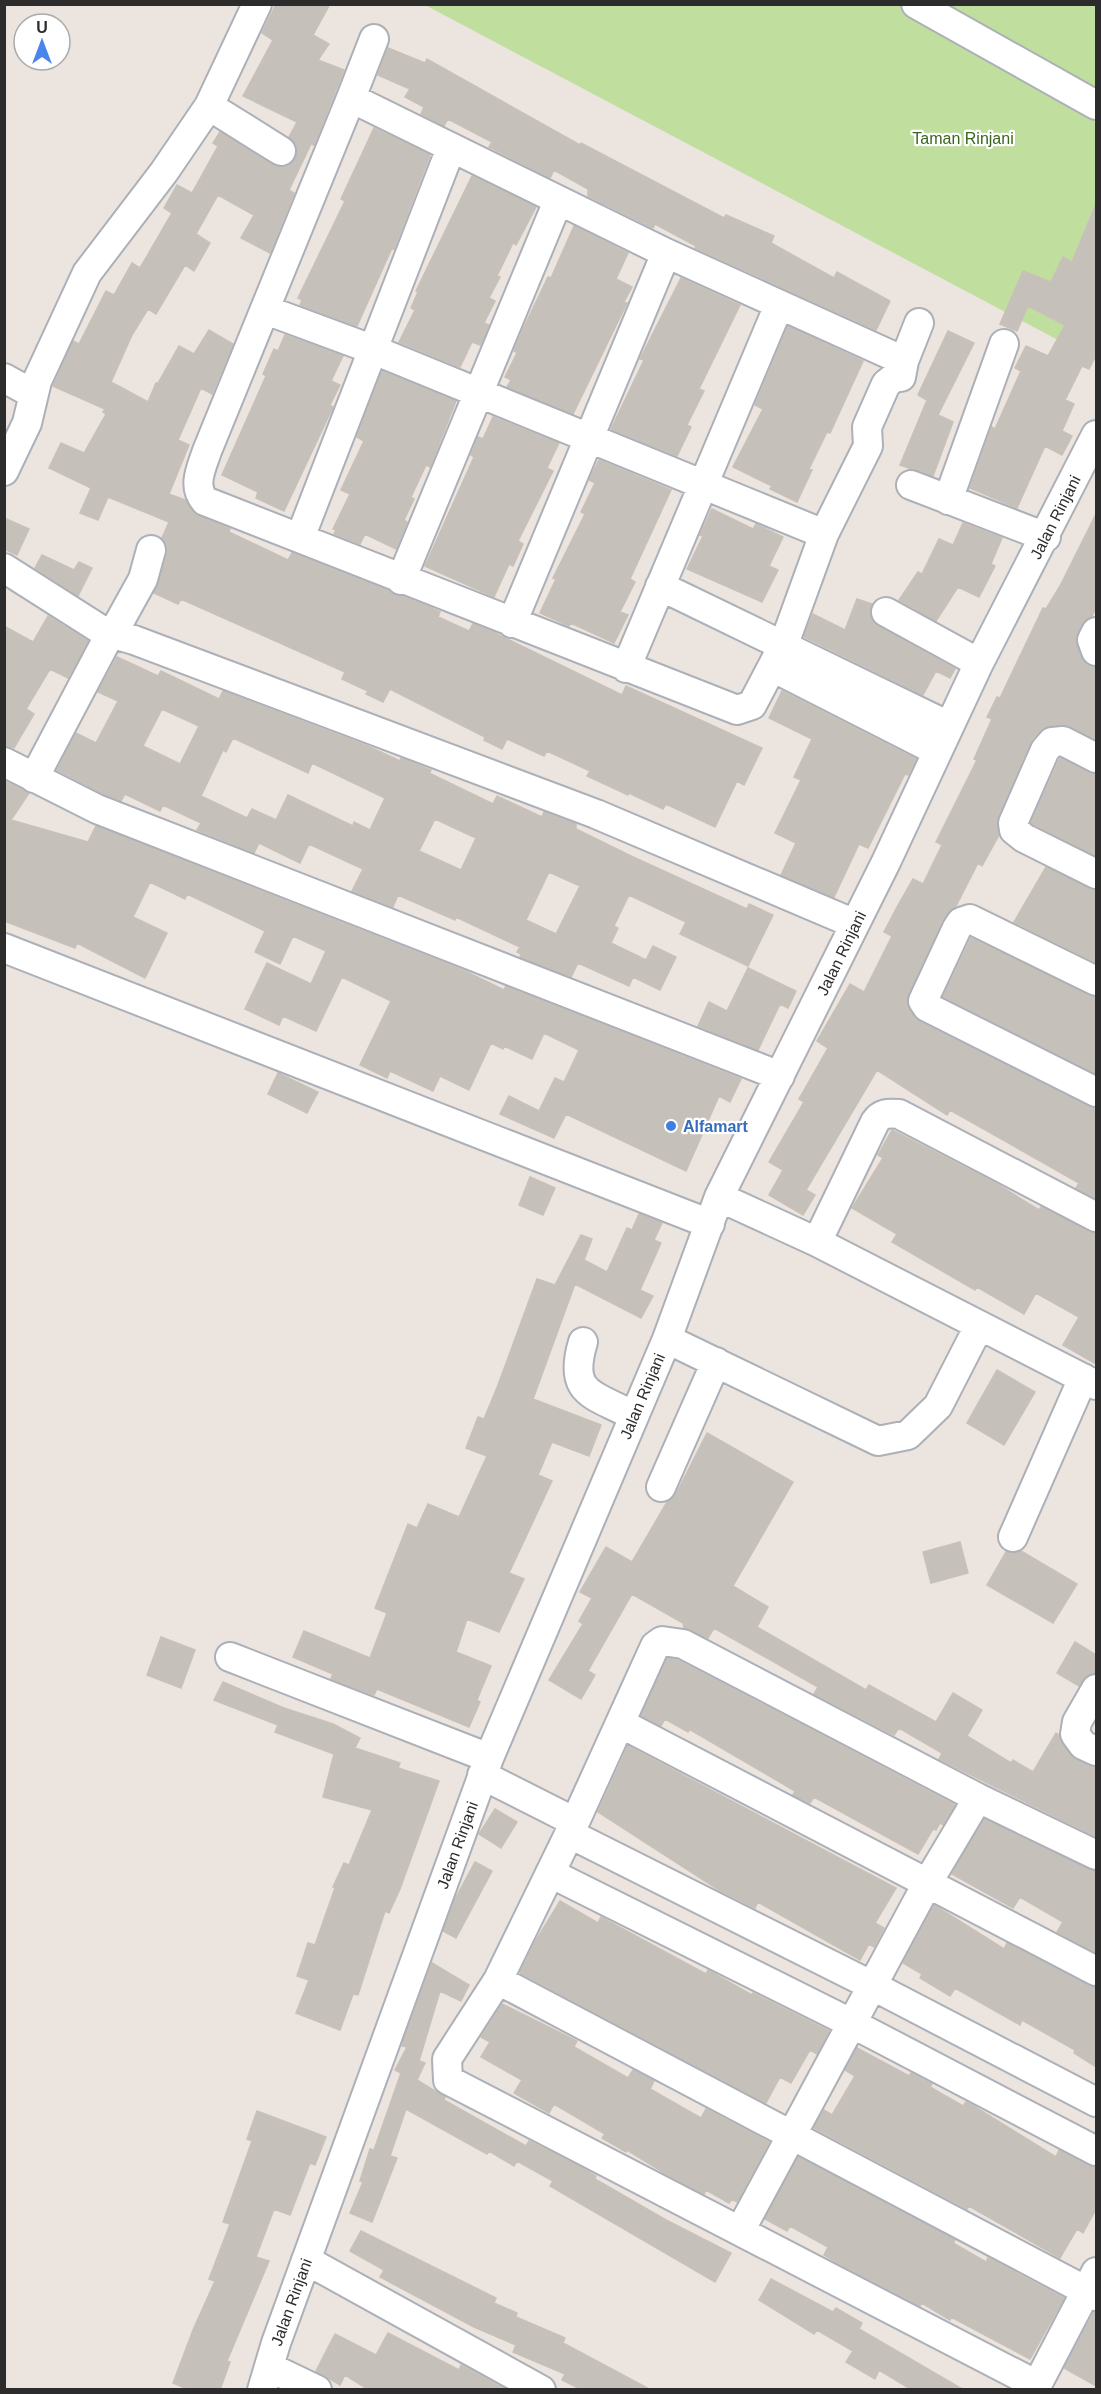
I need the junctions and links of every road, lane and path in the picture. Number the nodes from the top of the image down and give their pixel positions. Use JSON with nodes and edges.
{"nodes":[{"id":1,"x":257,"y":4,"type":"edge"},
{"id":2,"x":916,"y":4,"type":"edge"},
{"id":3,"x":374,"y":39,"type":"dead end"},
{"id":4,"x":351,"y":98,"type":"junction"},
{"id":5,"x":1096,"y":105,"type":"edge"},
{"id":6,"x":209,"y":106,"type":"junction"},
{"id":7,"x":452,"y":148,"type":"junction"},
{"id":8,"x":281,"y":151,"type":"dead end"},
{"id":9,"x":558,"y":201,"type":"junction"},
{"id":10,"x":666,"y":253,"type":"junction"},
{"id":11,"x":779,"y":305,"type":"junction"},
{"id":12,"x":266,"y":310,"type":"junction"},
{"id":13,"x":919,"y":323,"type":"dead end"},
{"id":14,"x":1004,"y":344,"type":"dead end"},
{"id":15,"x":374,"y":350,"type":"junction"},
{"id":16,"x":902,"y":366,"type":"junction"},
{"id":17,"x":4,"y":378,"type":"edge"},
{"id":18,"x":479,"y":393,"type":"junction"},
{"id":19,"x":33,"y":394,"type":"junction"},
{"id":20,"x":1096,"y":435,"type":"edge"},
{"id":21,"x":590,"y":438,"type":"junction"},
{"id":22,"x":4,"y":471,"type":"edge"},
{"id":23,"x":701,"y":485,"type":"junction"},
{"id":24,"x":910,"y":486,"type":"dead end"},
{"id":25,"x":948,"y":500,"type":"junction"},
{"id":26,"x":824,"y":534,"type":"junction"},
{"id":27,"x":1046,"y":537,"type":"junction"},
{"id":28,"x":300,"y":538,"type":"junction"},
{"id":29,"x":151,"y":550,"type":"dead end"},
{"id":30,"x":4,"y":568,"type":"edge"},
{"id":31,"x":401,"y":580,"type":"junction"},
{"id":32,"x":660,"y":586,"type":"junction"},
{"id":33,"x":886,"y":612,"type":"dead end"},
{"id":34,"x":512,"y":623,"type":"junction"},
{"id":35,"x":1096,"y":632,"type":"edge"},
{"id":36,"x":111,"y":634,"type":"junction"},
{"id":37,"x":1096,"y":651,"type":"edge"},
{"id":38,"x":778,"y":656,"type":"junction"},
{"id":39,"x":980,"y":663,"type":"junction"},
{"id":40,"x":626,"y":668,"type":"junction"},
{"id":41,"x":949,"y":726,"type":"junction"},
{"id":42,"x":937,"y":751,"type":"junction"},
{"id":43,"x":1096,"y":758,"type":"edge"},
{"id":44,"x":4,"y":762,"type":"edge"},
{"id":45,"x":34,"y":778,"type":"junction"},
{"id":46,"x":1096,"y":874,"type":"edge"},
{"id":47,"x":855,"y":924,"type":"junction"},
{"id":48,"x":4,"y":948,"type":"edge"},
{"id":49,"x":1096,"y":981,"type":"edge"},
{"id":50,"x":780,"y":1076,"type":"junction"},
{"id":51,"x":1096,"y":1092,"type":"edge"},
{"id":52,"x":719,"y":1197,"type":"junction"},
{"id":53,"x":1096,"y":1217,"type":"edge"},
{"id":54,"x":710,"y":1224,"type":"junction"},
{"id":55,"x":817,"y":1242,"type":"junction"},
{"id":56,"x":979,"y":1326,"type":"junction"},
{"id":57,"x":667,"y":1339,"type":"junction"},
{"id":58,"x":583,"y":1342,"type":"dead end"},
{"id":59,"x":716,"y":1362,"type":"junction"},
{"id":60,"x":1090,"y":1382,"type":"edge"},
{"id":61,"x":634,"y":1416,"type":"junction"},
{"id":62,"x":661,"y":1487,"type":"dead end"},
{"id":63,"x":1013,"y":1537,"type":"dead end"},
{"id":64,"x":230,"y":1657,"type":"dead end"},
{"id":65,"x":1096,"y":1689,"type":"edge"},
{"id":66,"x":620,"y":1723,"type":"junction"},
{"id":67,"x":1096,"y":1751,"type":"edge"},
{"id":68,"x":485,"y":1766,"type":"junction"},
{"id":69,"x":978,"y":1798,"type":"junction"},
{"id":70,"x":573,"y":1828,"type":"junction"},
{"id":71,"x":1096,"y":1855,"type":"edge"},
{"id":72,"x":550,"y":1872,"type":"junction"},
{"id":73,"x":928,"y":1882,"type":"junction"},
{"id":74,"x":1096,"y":1971,"type":"edge"},
{"id":75,"x":498,"y":1980,"type":"junction"},
{"id":76,"x":873,"y":1986,"type":"junction"},
{"id":77,"x":853,"y":2024,"type":"junction"},
{"id":78,"x":1096,"y":2102,"type":"edge"},
{"id":79,"x":792,"y":2137,"type":"junction"},
{"id":80,"x":1096,"y":2151,"type":"edge"},
{"id":81,"x":740,"y":2231,"type":"junction"},
{"id":82,"x":306,"y":2260,"type":"junction"},
{"id":83,"x":1093,"y":2286,"type":"edge"},
{"id":84,"x":266,"y":2378,"type":"edge"},
{"id":85,"x":1040,"y":2387,"type":"edge"},
{"id":86,"x":317,"y":2390,"type":"edge"},
{"id":87,"x":541,"y":2390,"type":"edge"}],
"edges":[{"from":1,"to":6,"type":"street"},
{"from":2,"to":5,"type":"street"},
{"from":3,"to":4,"type":"street"},
{"from":4,"to":7,"type":"street"},
{"from":4,"to":12,"type":"street"},
{"from":6,"to":8,"type":"street"},
{"from":6,"to":19,"type":"street"},
{"from":7,"to":9,"type":"street"},
{"from":7,"to":15,"type":"street"},
{"from":9,"to":10,"type":"street"},
{"from":9,"to":18,"type":"street"},
{"from":10,"to":11,"type":"street"},
{"from":10,"to":21,"type":"street"},
{"from":11,"to":16,"type":"street"},
{"from":11,"to":23,"type":"street"},
{"from":12,"to":15,"type":"street"},
{"from":12,"to":28,"type":"street"},
{"from":13,"to":16,"type":"street"},
{"from":14,"to":25,"type":"street"},
{"from":15,"to":18,"type":"street"},
{"from":15,"to":28,"type":"street"},
{"from":16,"to":26,"type":"street"},
{"from":17,"to":19,"type":"street"},
{"from":18,"to":21,"type":"street"},
{"from":18,"to":31,"type":"street"},
{"from":19,"to":22,"type":"street"},
{"from":20,"to":27,"type":"street","name":"Jalan Rinjani"},
{"from":21,"to":23,"type":"street"},
{"from":21,"to":34,"type":"street"},
{"from":23,"to":26,"type":"street"},
{"from":23,"to":32,"type":"street"},
{"from":24,"to":25,"type":"street"},
{"from":25,"to":27,"type":"street"},
{"from":26,"to":38,"type":"street"},
{"from":27,"to":39,"type":"street","name":"Jalan Rinjani"},
{"from":28,"to":31,"type":"street"},
{"from":29,"to":36,"type":"street"},
{"from":30,"to":36,"type":"street"},
{"from":31,"to":34,"type":"street"},
{"from":32,"to":38,"type":"street"},
{"from":32,"to":40,"type":"street"},
{"from":33,"to":39,"type":"street"},
{"from":34,"to":40,"type":"street"},
{"from":35,"to":37,"type":"street"},
{"from":36,"to":45,"type":"street"},
{"from":36,"to":47,"type":"street"},
{"from":38,"to":40,"type":"street"},
{"from":38,"to":41,"type":"street"},
{"from":38,"to":42,"type":"street"},
{"from":39,"to":41,"type":"street","name":"Jalan Rinjani"},
{"from":41,"to":42,"type":"street","name":"Jalan Rinjani"},
{"from":42,"to":47,"type":"street","name":"Jalan Rinjani"},
{"from":43,"to":46,"type":"street"},
{"from":44,"to":45,"type":"street"},
{"from":45,"to":50,"type":"street"},
{"from":47,"to":50,"type":"street","name":"Jalan Rinjani"},
{"from":48,"to":54,"type":"street"},
{"from":49,"to":51,"type":"street"},
{"from":50,"to":52,"type":"street","name":"Jalan Rinjani"},
{"from":52,"to":54,"type":"street","name":"Jalan Rinjani"},
{"from":52,"to":55,"type":"street"},
{"from":53,"to":55,"type":"street"},
{"from":54,"to":57,"type":"street","name":"Jalan Rinjani"},
{"from":55,"to":56,"type":"street"},
{"from":56,"to":59,"type":"street"},
{"from":56,"to":60,"type":"street"},
{"from":57,"to":59,"type":"street"},
{"from":57,"to":61,"type":"street","name":"Jalan Rinjani"},
{"from":58,"to":61,"type":"street"},
{"from":59,"to":62,"type":"street"},
{"from":60,"to":63,"type":"street"},
{"from":61,"to":68,"type":"street","name":"Jalan Rinjani"},
{"from":64,"to":68,"type":"street"},
{"from":65,"to":67,"type":"street"},
{"from":66,"to":69,"type":"street"},
{"from":66,"to":70,"type":"street"},
{"from":66,"to":73,"type":"street"},
{"from":68,"to":70,"type":"street"},
{"from":68,"to":82,"type":"street","name":"Jalan Rinjani"},
{"from":69,"to":71,"type":"street"},
{"from":69,"to":73,"type":"street"},
{"from":70,"to":72,"type":"street"},
{"from":70,"to":76,"type":"street"},
{"from":72,"to":75,"type":"street"},
{"from":72,"to":77,"type":"street"},
{"from":73,"to":74,"type":"street"},
{"from":73,"to":76,"type":"street"},
{"from":75,"to":79,"type":"street"},
{"from":75,"to":81,"type":"street"},
{"from":76,"to":77,"type":"street"},
{"from":76,"to":78,"type":"street"},
{"from":77,"to":79,"type":"street"},
{"from":77,"to":80,"type":"street"},
{"from":79,"to":81,"type":"street"},
{"from":79,"to":83,"type":"street"},
{"from":81,"to":85,"type":"street"},
{"from":82,"to":84,"type":"street","name":"Jalan Rinjani"},
{"from":82,"to":87,"type":"street"},
{"from":83,"to":85,"type":"street"},
{"from":84,"to":86,"type":"street"}]}
